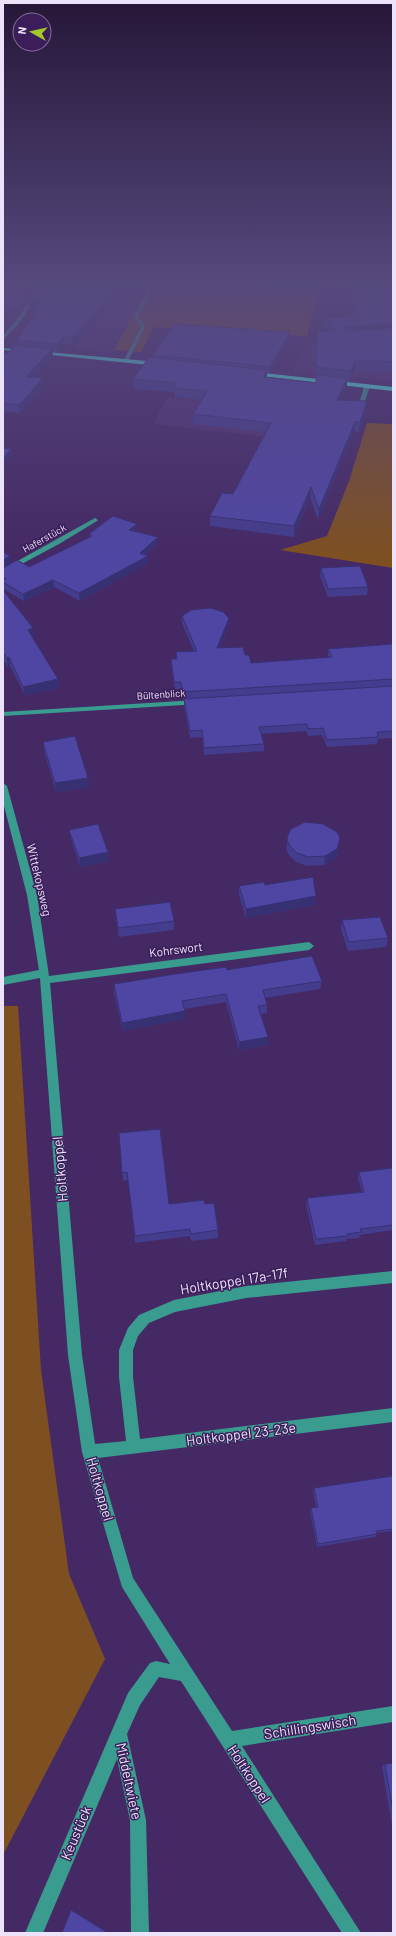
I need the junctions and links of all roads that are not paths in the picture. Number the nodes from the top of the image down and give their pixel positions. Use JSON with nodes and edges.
{"nodes":[{"id":1,"x":283,"y":377,"type":"edge"},
{"id":2,"x":367,"y":386,"type":"junction"},
{"id":3,"x":393,"y":389,"type":"edge"},
{"id":4,"x":360,"y":407,"type":"edge"},
{"id":5,"x":95,"y":520,"type":"dead end"},
{"id":6,"x":3,"y":572,"type":"edge"},
{"id":7,"x":202,"y":702,"type":"edge"},
{"id":8,"x":3,"y":714,"type":"edge"},
{"id":9,"x":3,"y":786,"type":"edge"},
{"id":10,"x":309,"y":946,"type":"dead end"},
{"id":11,"x":45,"y":977,"type":"junction"},
{"id":12,"x":3,"y":981,"type":"edge"},
{"id":13,"x":393,"y":1277,"type":"edge"},
{"id":14,"x":393,"y":1415,"type":"edge"},
{"id":15,"x":134,"y":1447,"type":"junction"},
{"id":16,"x":89,"y":1452,"type":"junction"},
{"id":17,"x":185,"y":1674,"type":"junction"},
{"id":18,"x":393,"y":1714,"type":"edge"},
{"id":19,"x":119,"y":1733,"type":"junction"},
{"id":20,"x":227,"y":1740,"type":"junction"},
{"id":21,"x":34,"y":1933,"type":"edge"},
{"id":22,"x":140,"y":1933,"type":"edge"},
{"id":23,"x":352,"y":1933,"type":"edge"}],
"edges":[{"from":1,"to":2,"type":"main road"},
{"from":2,"to":3,"type":"main road"},
{"from":2,"to":4,"type":"street"},
{"from":5,"to":6,"type":"street","name":"Haferstück"},
{"from":7,"to":8,"type":"street","name":"Bültenblick"},
{"from":9,"to":11,"type":"street","name":"Wittekopsweg"},
{"from":10,"to":11,"type":"street","name":"Kohrswort"},
{"from":11,"to":12,"type":"street","name":"Kohrswort"},
{"from":11,"to":16,"type":"street","name":"Holtkoppel"},
{"from":13,"to":15,"type":"street","name":"Holtkoppel 17a-17f"},
{"from":14,"to":15,"type":"street","name":"Holtkoppel 23-23e"},
{"from":15,"to":16,"type":"street","name":"Holtkoppel 23-23e"},
{"from":16,"to":17,"type":"street","name":"Holtkoppel"},
{"from":17,"to":19,"type":"street","name":"Middeltwiete"},
{"from":17,"to":20,"type":"street","name":"Holtkoppel"},
{"from":18,"to":20,"type":"street","name":"Schillingswisch"},
{"from":19,"to":21,"type":"street","name":"Keustück"},
{"from":19,"to":22,"type":"street","name":"Middeltwiete"},
{"from":20,"to":23,"type":"street","name":"Holtkoppel"}]}
